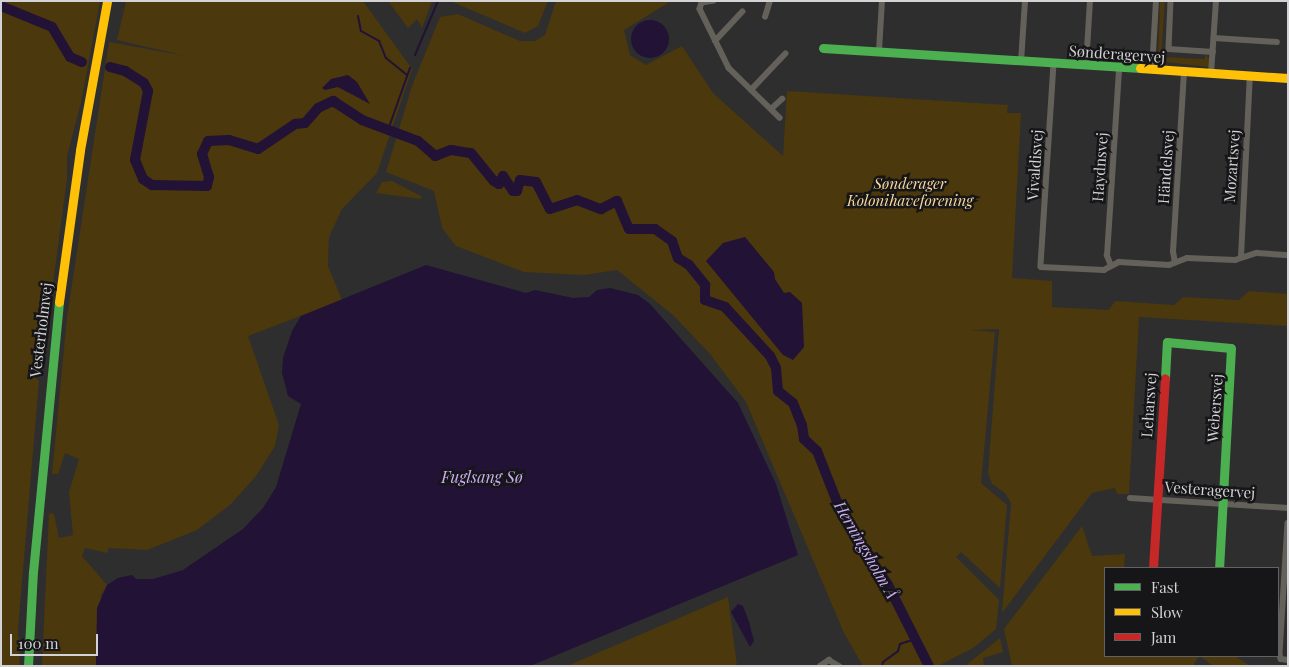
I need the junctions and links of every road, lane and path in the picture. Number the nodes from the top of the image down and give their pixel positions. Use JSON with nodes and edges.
{"nodes":[{"id":1,"x":107,"y":1,"type":"edge"},
{"id":2,"x":714,"y":1,"type":"edge"},
{"id":3,"x":770,"y":1,"type":"edge"},
{"id":4,"x":882,"y":1,"type":"edge"},
{"id":5,"x":1025,"y":1,"type":"edge"},
{"id":6,"x":1090,"y":1,"type":"edge"},
{"id":7,"x":1156,"y":1,"type":"edge"},
{"id":8,"x":1171,"y":1,"type":"edge"},
{"id":9,"x":1216,"y":1,"type":"edge"},
{"id":10,"x":742,"y":12,"type":"dead end"},
{"id":11,"x":765,"y":16,"type":"dead end"},
{"id":12,"x":1214,"y":38,"type":"junction"},
{"id":13,"x":715,"y":41,"type":"junction"},
{"id":14,"x":1278,"y":42,"type":"dead end"},
{"id":15,"x":823,"y":48,"type":"dead end"},
{"id":16,"x":880,"y":51,"type":"junction"},
{"id":17,"x":1213,"y":52,"type":"junction"},
{"id":18,"x":785,"y":54,"type":"dead end"},
{"id":19,"x":1021,"y":62,"type":"junction"},
{"id":20,"x":1054,"y":64,"type":"junction"},
{"id":21,"x":1086,"y":66,"type":"junction"},
{"id":22,"x":1119,"y":68,"type":"junction"},
{"id":23,"x":1152,"y":70,"type":"junction"},
{"id":24,"x":1184,"y":72,"type":"junction"},
{"id":25,"x":1211,"y":74,"type":"junction"},
{"id":26,"x":1250,"y":76,"type":"junction"},
{"id":27,"x":1288,"y":78,"type":"edge"},
{"id":28,"x":752,"y":90,"type":"junction"},
{"id":29,"x":782,"y":99,"type":"dead end"},
{"id":30,"x":772,"y":109,"type":"junction"},
{"id":31,"x":780,"y":118,"type":"dead end"},
{"id":32,"x":1288,"y":255,"type":"edge"},
{"id":33,"x":1240,"y":257,"type":"junction"},
{"id":34,"x":1175,"y":263,"type":"junction"},
{"id":35,"x":1111,"y":266,"type":"junction"},
{"id":36,"x":1197,"y":345,"type":"joint"},
{"id":37,"x":1130,"y":498,"type":"dead end"},
{"id":38,"x":1157,"y":500,"type":"junction"},
{"id":39,"x":1222,"y":504,"type":"junction"},
{"id":40,"x":1288,"y":508,"type":"edge"},
{"id":41,"x":1288,"y":523,"type":"edge"},
{"id":42,"x":1153,"y":567,"type":"edge"},
{"id":43,"x":1219,"y":567,"type":"edge"},
{"id":44,"x":1280,"y":625,"type":"edge"},
{"id":45,"x":1288,"y":660,"type":"edge"},
{"id":46,"x":28,"y":666,"type":"edge"},
{"id":47,"x":820,"y":666,"type":"edge"},
{"id":48,"x":839,"y":666,"type":"edge"}],
"edges":[{"from":1,"to":46,"type":"street","name":"Vesterholmvej"},
{"from":2,"to":13,"type":"street"},
{"from":3,"to":11,"type":"street"},
{"from":4,"to":16,"type":"street"},
{"from":5,"to":19,"type":"street"},
{"from":6,"to":21,"type":"street"},
{"from":7,"to":23,"type":"street"},
{"from":8,"to":17,"type":"street","name":"Sønderagervej"},
{"from":9,"to":12,"type":"street"},
{"from":10,"to":13,"type":"street"},
{"from":12,"to":14,"type":"street"},
{"from":12,"to":17,"type":"street"},
{"from":13,"to":28,"type":"street"},
{"from":15,"to":16,"type":"street","name":"Sønderagervej"},
{"from":16,"to":19,"type":"street","name":"Sønderagervej"},
{"from":17,"to":25,"type":"street"},
{"from":18,"to":28,"type":"street"},
{"from":19,"to":20,"type":"street","name":"Sønderagervej"},
{"from":20,"to":21,"type":"street","name":"Sønderagervej"},
{"from":20,"to":35,"type":"street","name":"Vivaldisvej"},
{"from":21,"to":22,"type":"street","name":"Sønderagervej"},
{"from":22,"to":23,"type":"street","name":"Sønderagervej"},
{"from":22,"to":35,"type":"street","name":"Haydnsvej"},
{"from":23,"to":24,"type":"street","name":"Sønderagervej"},
{"from":24,"to":25,"type":"street","name":"Sønderagervej"},
{"from":24,"to":34,"type":"street","name":"Händelsvej"},
{"from":25,"to":26,"type":"street","name":"Sønderagervej"},
{"from":26,"to":27,"type":"street","name":"Sønderagervej"},
{"from":26,"to":33,"type":"street","name":"Mozartsvej"},
{"from":28,"to":30,"type":"street"},
{"from":29,"to":30,"type":"street"},
{"from":30,"to":31,"type":"street"},
{"from":32,"to":33,"type":"street"},
{"from":33,"to":34,"type":"street"},
{"from":34,"to":35,"type":"street"},
{"from":36,"to":38,"type":"street","name":"Leharsvej"},
{"from":36,"to":39,"type":"street","name":"Webersvej"},
{"from":37,"to":38,"type":"street","name":"Vesteragervej"},
{"from":38,"to":39,"type":"street","name":"Vesteragervej"},
{"from":38,"to":42,"type":"street"},
{"from":39,"to":40,"type":"street","name":"Vesteragervej"},
{"from":39,"to":43,"type":"street"},
{"from":41,"to":44,"type":"street"},
{"from":44,"to":45,"type":"street"},
{"from":47,"to":48,"type":"street"}]}
